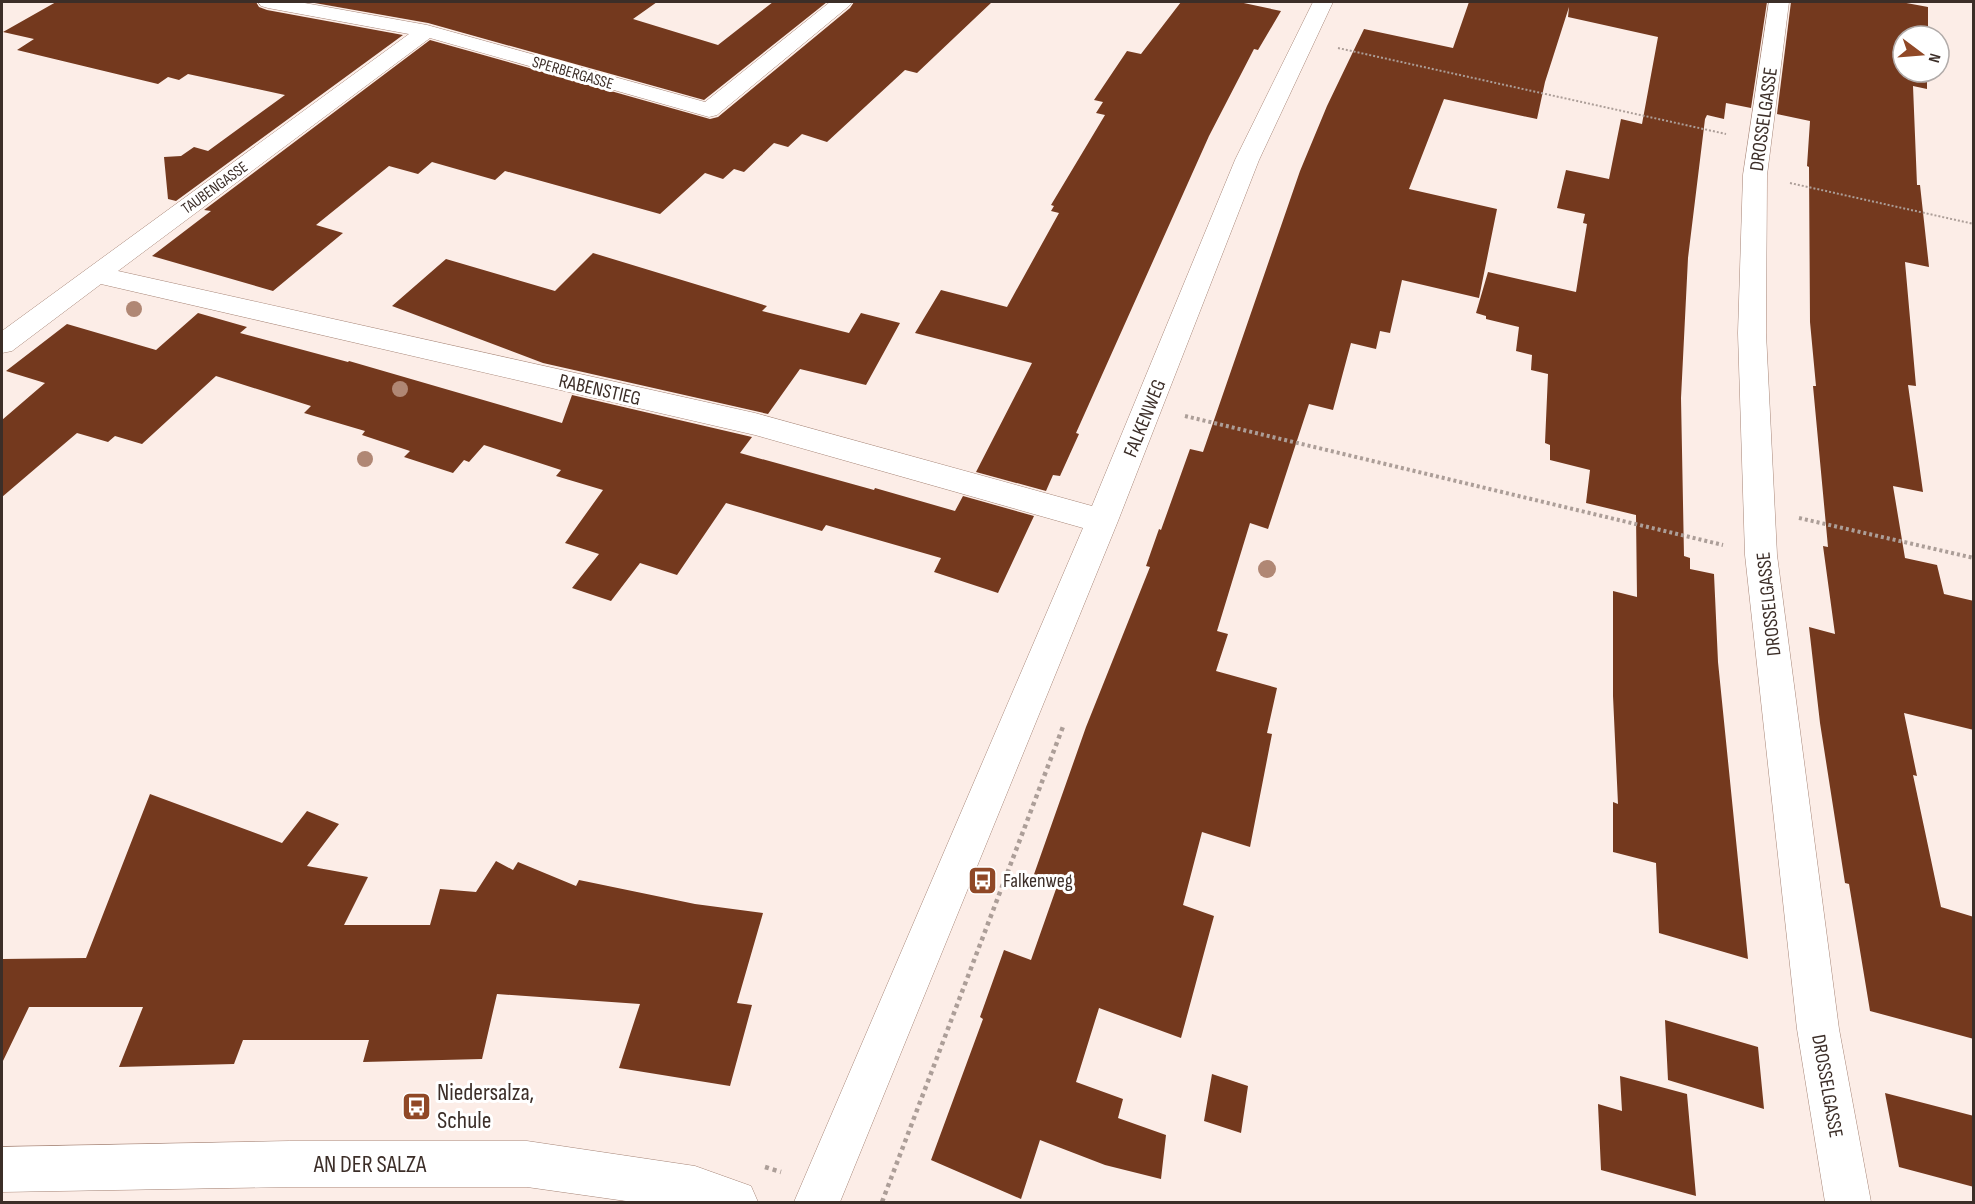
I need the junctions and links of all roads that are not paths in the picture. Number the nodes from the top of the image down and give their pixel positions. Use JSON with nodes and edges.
{"nodes":[{"id":1,"x":268,"y":2,"type":"edge"},
{"id":2,"x":842,"y":2,"type":"edge"},
{"id":3,"x":1323,"y":2,"type":"edge"},
{"id":4,"x":1779,"y":2,"type":"edge"},
{"id":5,"x":427,"y":31,"type":"junction"},
{"id":6,"x":94,"y":274,"type":"junction"},
{"id":7,"x":2,"y":344,"type":"edge"},
{"id":8,"x":1102,"y":521,"type":"junction"},
{"id":9,"x":2,"y":1170,"type":"edge"},
{"id":10,"x":735,"y":1203,"type":"edge"},
{"id":11,"x":817,"y":1203,"type":"edge"},
{"id":12,"x":1848,"y":1203,"type":"edge"}],
"edges":[{"from":1,"to":5,"type":"street","name":"SPERBERGASSE"},
{"from":2,"to":5,"type":"street","name":"SPERBERGASSE"},
{"from":3,"to":8,"type":"street","name":"FALKENWEG"},
{"from":4,"to":12,"type":"street","name":"DROSSELGASSE"},
{"from":5,"to":6,"type":"street","name":"TAUBENGASSE"},
{"from":6,"to":7,"type":"street","name":"TAUBENGASSE"},
{"from":6,"to":8,"type":"street","name":"RABENSTIEG"},
{"from":8,"to":11,"type":"street","name":"FALKENWEG"},
{"from":9,"to":10,"type":"street","name":"AN DER SALZA"}]}
